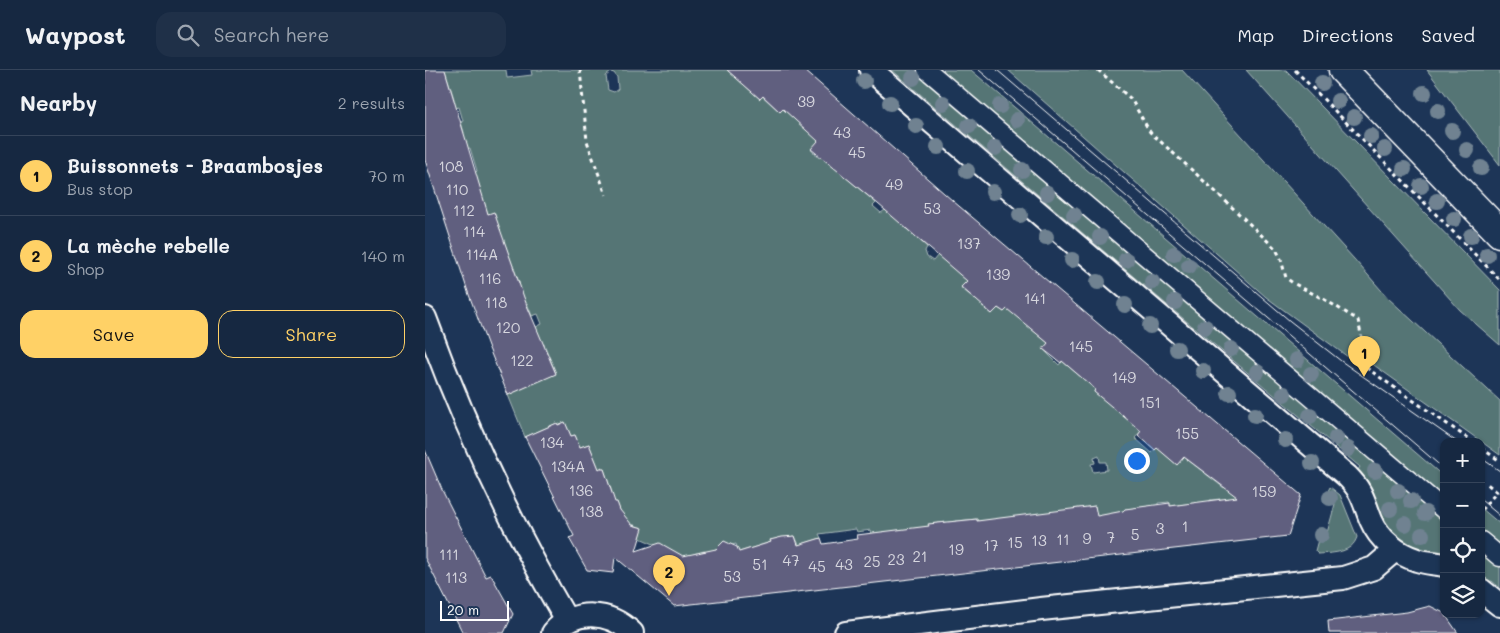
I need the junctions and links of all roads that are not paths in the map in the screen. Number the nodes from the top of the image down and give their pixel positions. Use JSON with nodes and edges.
{"nodes":[{"id":1,"x":871,"y":70,"type":"edge"},
{"id":2,"x":927,"y":70,"type":"edge"},
{"id":3,"x":1343,"y":70,"type":"edge"},
{"id":4,"x":1500,"y":232,"type":"edge"},
{"id":5,"x":425,"y":318,"type":"edge"},
{"id":6,"x":1440,"y":507,"type":"edge"},
{"id":7,"x":1485,"y":544,"type":"edge"},
{"id":8,"x":1395,"y":550,"type":"junction"},
{"id":9,"x":1500,"y":557,"type":"edge"},
{"id":10,"x":1440,"y":564,"type":"edge"},
{"id":11,"x":1485,"y":593,"type":"edge"},
{"id":12,"x":1500,"y":605,"type":"edge"},
{"id":13,"x":560,"y":627,"type":"edge"},
{"id":14,"x":631,"y":633,"type":"edge"},
{"id":15,"x":846,"y":633,"type":"edge"}],
"edges":[{"from":1,"to":8,"type":"street"},
{"from":2,"to":6,"type":"street"},
{"from":3,"to":4,"type":"main road"},
{"from":5,"to":13,"type":"street"},
{"from":7,"to":9,"type":"street"},
{"from":8,"to":10,"type":"street"},
{"from":8,"to":15,"type":"street"},
{"from":11,"to":12,"type":"street"},
{"from":13,"to":14,"type":"street"}]}
